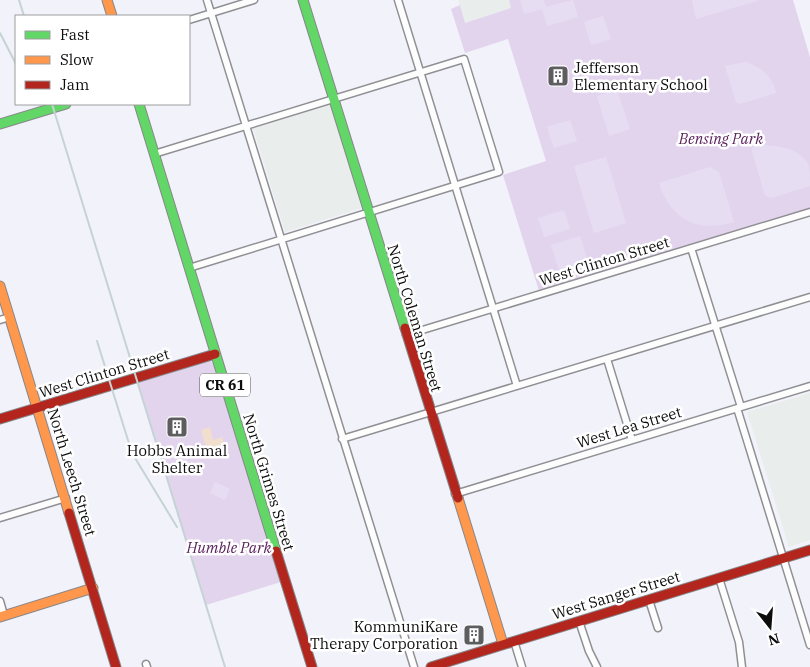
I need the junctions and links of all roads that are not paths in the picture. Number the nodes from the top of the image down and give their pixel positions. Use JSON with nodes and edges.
{"nodes":[{"id":1,"x":107,"y":0,"type":"edge"},
{"id":2,"x":207,"y":0,"type":"edge"},
{"id":3,"x":254,"y":0,"type":"edge"},
{"id":4,"x":303,"y":0,"type":"edge"},
{"id":5,"x":398,"y":0,"type":"edge"},
{"id":6,"x":211,"y":13,"type":"junction"},
{"id":7,"x":112,"y":15,"type":"edge"},
{"id":8,"x":190,"y":20,"type":"edge"},
{"id":9,"x":420,"y":72,"type":"junction"},
{"id":10,"x":333,"y":98,"type":"junction"},
{"id":11,"x":63,"y":105,"type":"edge"},
{"id":12,"x":139,"y":105,"type":"edge"},
{"id":13,"x":0,"y":124,"type":"edge"},
{"id":14,"x":245,"y":126,"type":"junction"},
{"id":15,"x":154,"y":154,"type":"junction"},
{"id":16,"x":455,"y":186,"type":"junction"},
{"id":17,"x":368,"y":212,"type":"junction"},
{"id":18,"x":810,"y":212,"type":"edge"},
{"id":19,"x":280,"y":240,"type":"junction"},
{"id":20,"x":691,"y":248,"type":"junction"},
{"id":21,"x":189,"y":268,"type":"junction"},
{"id":22,"x":0,"y":286,"type":"edge"},
{"id":23,"x":810,"y":297,"type":"edge"},
{"id":24,"x":493,"y":309,"type":"junction"},
{"id":25,"x":10,"y":318,"type":"junction"},
{"id":26,"x":0,"y":320,"type":"edge"},
{"id":27,"x":716,"y":326,"type":"junction"},
{"id":28,"x":406,"y":335,"type":"junction"},
{"id":29,"x":215,"y":354,"type":"junction"},
{"id":30,"x":608,"y":359,"type":"junction"},
{"id":31,"x":517,"y":386,"type":"junction"},
{"id":32,"x":810,"y":386,"type":"edge"},
{"id":33,"x":38,"y":408,"type":"junction"},
{"id":34,"x":739,"y":408,"type":"junction"},
{"id":35,"x":430,"y":412,"type":"junction"},
{"id":36,"x":0,"y":419,"type":"edge"},
{"id":37,"x":342,"y":439,"type":"junction"},
{"id":38,"x":632,"y":440,"type":"junction"},
{"id":39,"x":455,"y":494,"type":"junction"},
{"id":40,"x":66,"y":498,"type":"junction"},
{"id":41,"x":0,"y":518,"type":"edge"},
{"id":42,"x":810,"y":550,"type":"edge"},
{"id":43,"x":784,"y":558,"type":"junction"},
{"id":44,"x":719,"y":578,"type":"junction"},
{"id":45,"x":93,"y":588,"type":"junction"},
{"id":46,"x":0,"y":600,"type":"edge"},
{"id":47,"x":649,"y":600,"type":"junction"},
{"id":48,"x":2,"y":616,"type":"edge"},
{"id":49,"x":580,"y":621,"type":"junction"},
{"id":50,"x":658,"y":628,"type":"dead end"},
{"id":51,"x":514,"y":641,"type":"junction"},
{"id":52,"x":503,"y":644,"type":"junction"},
{"id":53,"x":810,"y":645,"type":"edge"},
{"id":54,"x":116,"y":667,"type":"edge"},
{"id":55,"x":312,"y":667,"type":"edge"},
{"id":56,"x":414,"y":667,"type":"edge"},
{"id":57,"x":431,"y":667,"type":"edge"},
{"id":58,"x":522,"y":667,"type":"edge"},
{"id":59,"x":597,"y":667,"type":"edge"},
{"id":60,"x":742,"y":667,"type":"edge"}],
"edges":[{"from":1,"to":7,"type":"street"},
{"from":2,"to":6,"type":"street"},
{"from":3,"to":6,"type":"street"},
{"from":4,"to":10,"type":"street","name":"North Coleman Street"},
{"from":5,"to":9,"type":"street"},
{"from":6,"to":8,"type":"street"},
{"from":6,"to":14,"type":"street"},
{"from":9,"to":10,"type":"street"},
{"from":9,"to":16,"type":"street"},
{"from":9,"to":16,"type":"street"},
{"from":10,"to":14,"type":"street"},
{"from":10,"to":17,"type":"street","name":"North Coleman Street"},
{"from":11,"to":13,"type":"street"},
{"from":12,"to":15,"type":"street","name":"North Grimes Street","number":"CR 61"},
{"from":14,"to":15,"type":"street"},
{"from":14,"to":19,"type":"street"},
{"from":15,"to":21,"type":"street","name":"North Grimes Street","number":"CR 61"},
{"from":16,"to":17,"type":"street"},
{"from":16,"to":24,"type":"street"},
{"from":17,"to":19,"type":"street"},
{"from":17,"to":28,"type":"street","name":"North Coleman Street"},
{"from":18,"to":20,"type":"street","name":"West Clinton Street"},
{"from":19,"to":21,"type":"street"},
{"from":19,"to":37,"type":"street"},
{"from":20,"to":24,"type":"street","name":"West Clinton Street"},
{"from":20,"to":27,"type":"street"},
{"from":21,"to":29,"type":"street","name":"North Grimes Street","number":"CR 61"},
{"from":22,"to":25,"type":"street","name":"North Leech Street"},
{"from":23,"to":27,"type":"street"},
{"from":24,"to":28,"type":"street","name":"West Clinton Street"},
{"from":24,"to":31,"type":"street"},
{"from":25,"to":26,"type":"street"},
{"from":25,"to":33,"type":"street","name":"North Leech Street"},
{"from":27,"to":30,"type":"street"},
{"from":27,"to":34,"type":"street"},
{"from":28,"to":35,"type":"street","name":"North Coleman Street"},
{"from":29,"to":33,"type":"street","name":"West Clinton Street"},
{"from":29,"to":55,"type":"street","name":"North Grimes Street","number":"CR 61"},
{"from":30,"to":31,"type":"street"},
{"from":30,"to":38,"type":"street"},
{"from":31,"to":35,"type":"street"},
{"from":32,"to":34,"type":"street","name":"West Lea Street"},
{"from":33,"to":36,"type":"street","name":"West Clinton Street"},
{"from":33,"to":40,"type":"street","name":"North Leech Street"},
{"from":34,"to":38,"type":"street","name":"West Lea Street"},
{"from":34,"to":43,"type":"street"},
{"from":35,"to":37,"type":"street"},
{"from":35,"to":39,"type":"street","name":"North Coleman Street"},
{"from":37,"to":56,"type":"street"},
{"from":38,"to":39,"type":"street","name":"West Lea Street"},
{"from":39,"to":52,"type":"street","name":"North Coleman Street"},
{"from":40,"to":41,"type":"street"},
{"from":40,"to":45,"type":"street","name":"North Leech Street"},
{"from":42,"to":43,"type":"street","name":"West Sanger Street"},
{"from":43,"to":44,"type":"street","name":"West Sanger Street"},
{"from":43,"to":53,"type":"street"},
{"from":44,"to":47,"type":"street","name":"West Sanger Street"},
{"from":44,"to":60,"type":"street"},
{"from":45,"to":48,"type":"street"},
{"from":45,"to":54,"type":"street","name":"North Leech Street"},
{"from":46,"to":48,"type":"street"},
{"from":47,"to":49,"type":"street","name":"West Sanger Street"},
{"from":47,"to":50,"type":"street"},
{"from":49,"to":51,"type":"street","name":"West Sanger Street"},
{"from":49,"to":59,"type":"street"},
{"from":51,"to":52,"type":"street","name":"West Sanger Street"},
{"from":51,"to":58,"type":"street"},
{"from":52,"to":57,"type":"street","name":"West Sanger Street"}]}
